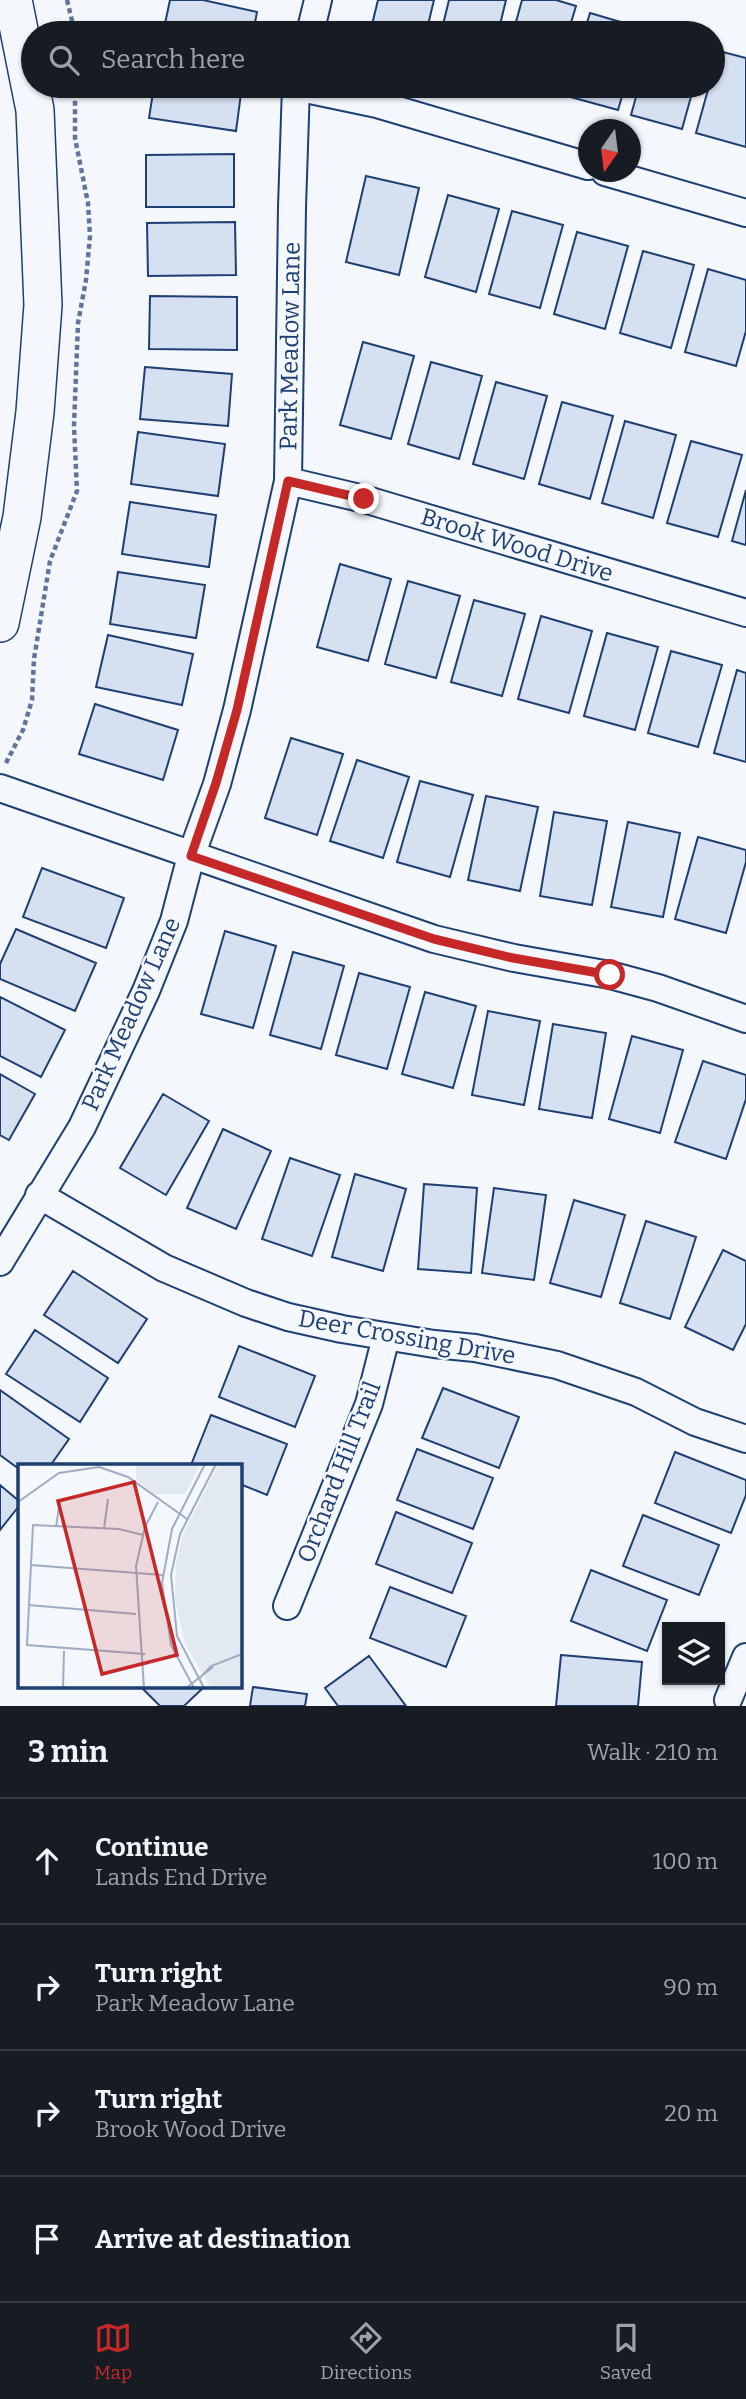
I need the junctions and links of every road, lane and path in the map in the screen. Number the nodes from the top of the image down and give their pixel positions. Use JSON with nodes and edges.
{"nodes":[{"id":1,"x":13,"y":0,"type":"edge"},
{"id":2,"x":67,"y":0,"type":"edge"},
{"id":3,"x":318,"y":0,"type":"edge"},
{"id":4,"x":72,"y":21,"type":"edge"},
{"id":5,"x":313,"y":21,"type":"edge"},
{"id":6,"x":21,"y":40,"type":"edge"},
{"id":7,"x":33,"y":98,"type":"edge"},
{"id":8,"x":296,"y":98,"type":"edge"},
{"id":9,"x":348,"y":98,"type":"edge"},
{"id":10,"x":578,"y":163,"type":"edge"},
{"id":11,"x":640,"y":182,"type":"edge"},
{"id":12,"x":746,"y":213,"type":"edge"},
{"id":13,"x":288,"y":481,"type":"junction"},
{"id":14,"x":746,"y":613,"type":"edge"},
{"id":15,"x":0,"y":623,"type":"edge"},
{"id":16,"x":0,"y":788,"type":"edge"},
{"id":17,"x":191,"y":856,"type":"junction"},
{"id":18,"x":746,"y":1019,"type":"edge"},
{"id":19,"x":39,"y":1195,"type":"junction"},
{"id":20,"x":0,"y":1262,"type":"edge"},
{"id":21,"x":386,"y":1337,"type":"junction"},
{"id":22,"x":746,"y":1440,"type":"edge"},
{"id":23,"x":286,"y":1606,"type":"dead end"},
{"id":24,"x":746,"y":1657,"type":"edge"},
{"id":25,"x":728,"y":1700,"type":"dead end"}],
"edges":[{"from":1,"to":6,"type":"main road"},
{"from":2,"to":4,"type":"path"},
{"from":3,"to":5,"type":"street"},
{"from":7,"to":15,"type":"main road"},
{"from":8,"to":13,"type":"street","name":"Park Meadow Lane"},
{"from":9,"to":10,"type":"street"},
{"from":11,"to":12,"type":"street"},
{"from":13,"to":14,"type":"street","name":"Brook Wood Drive"},
{"from":13,"to":17,"type":"street","name":"Park Meadow Lane"},
{"from":16,"to":17,"type":"street"},
{"from":17,"to":18,"type":"street"},
{"from":17,"to":19,"type":"street","name":"Park Meadow Lane"},
{"from":19,"to":20,"type":"street","name":"Park Meadow Lane"},
{"from":19,"to":21,"type":"street","name":"Deer Crossing Drive"},
{"from":21,"to":22,"type":"street","name":"Deer Crossing Drive"},
{"from":21,"to":23,"type":"street","name":"Orchard Hill Trail"},
{"from":24,"to":25,"type":"street"}]}
